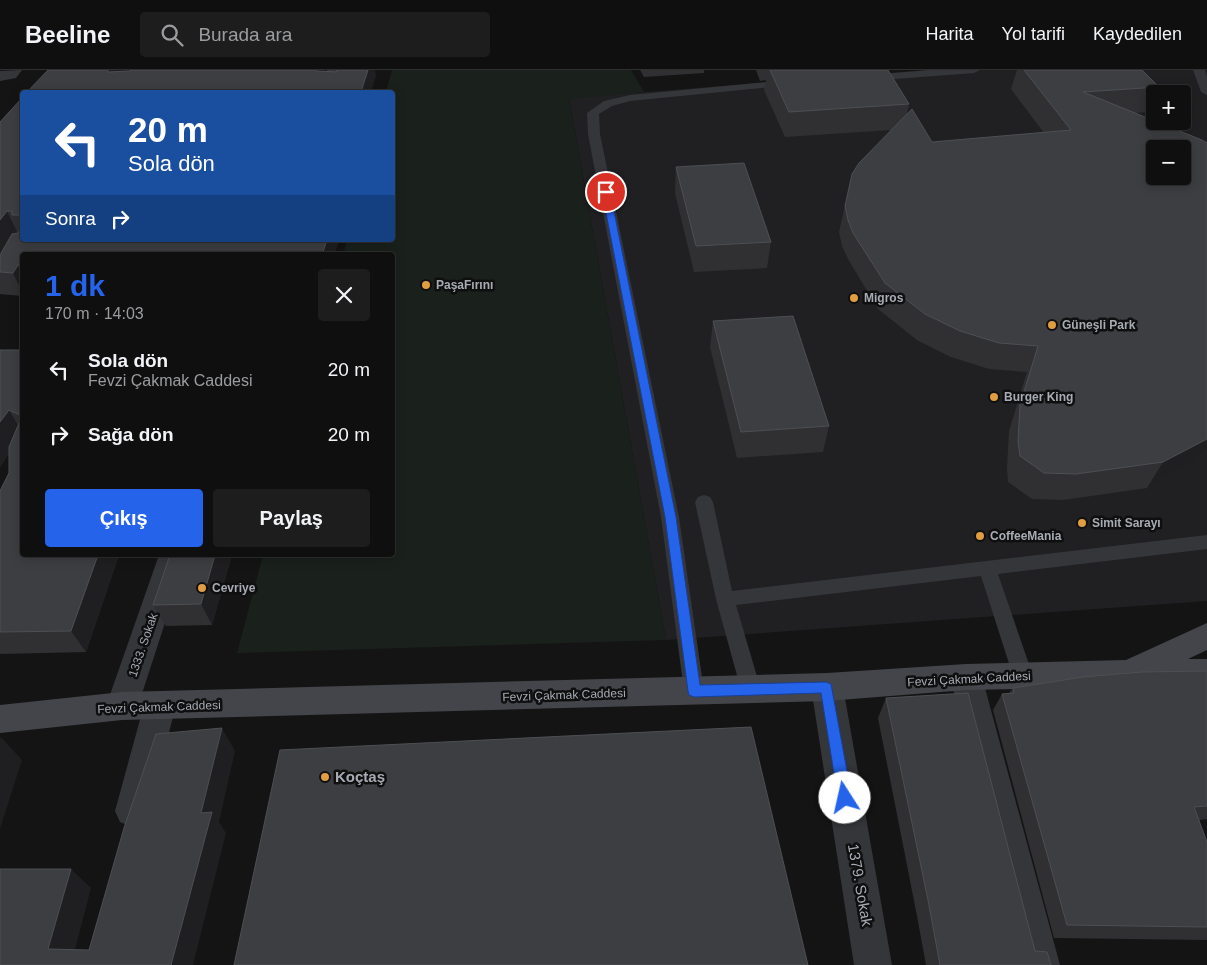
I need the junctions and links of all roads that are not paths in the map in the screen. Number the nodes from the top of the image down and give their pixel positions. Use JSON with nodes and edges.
{"nodes":[{"id":1,"x":13,"y":70,"type":"edge"},
{"id":2,"x":336,"y":70,"type":"edge"},
{"id":3,"x":974,"y":70,"type":"edge"},
{"id":4,"x":1199,"y":70,"type":"edge"},
{"id":5,"x":0,"y":76,"type":"edge"},
{"id":6,"x":855,"y":79,"type":"edge"},
{"id":7,"x":805,"y":82,"type":"edge"},
{"id":8,"x":331,"y":90,"type":"edge"},
{"id":9,"x":1207,"y":92,"type":"edge"},
{"id":10,"x":704,"y":502,"type":"dead end"},
{"id":11,"x":1207,"y":542,"type":"edge"},
{"id":12,"x":172,"y":557,"type":"edge"},
{"id":13,"x":987,"y":568,"type":"junction"},
{"id":14,"x":725,"y":600,"type":"junction"},
{"id":15,"x":1207,"y":636,"type":"edge"},
{"id":16,"x":1207,"y":672,"type":"edge"},
{"id":17,"x":1129,"y":673,"type":"junction"},
{"id":18,"x":1023,"y":676,"type":"junction"},
{"id":19,"x":966,"y":677,"type":"junction"},
{"id":20,"x":826,"y":688,"type":"junction"},
{"id":21,"x":750,"y":690,"type":"junction"},
{"id":22,"x":694,"y":691,"type":"junction"},
{"id":23,"x":122,"y":706,"type":"junction"},
{"id":24,"x":160,"y":706,"type":"junction"},
{"id":25,"x":0,"y":719,"type":"edge"},
{"id":26,"x":124,"y":840,"type":"edge"},
{"id":27,"x":873,"y":965,"type":"edge"},
{"id":28,"x":1041,"y":965,"type":"edge"}],
"edges":[{"from":1,"to":5,"type":"street"},
{"from":2,"to":8,"type":"street"},
{"from":3,"to":6,"type":"lane"},
{"from":4,"to":9,"type":"lane"},
{"from":7,"to":22,"type":"lane"},
{"from":10,"to":14,"type":"lane"},
{"from":11,"to":13,"type":"lane"},
{"from":12,"to":23,"type":"street","name":"1333. Sokak"},
{"from":13,"to":14,"type":"lane"},
{"from":13,"to":18,"type":"lane"},
{"from":14,"to":21,"type":"lane"},
{"from":15,"to":17,"type":"main road"},
{"from":16,"to":17,"type":"main road","name":"Fevzi Çakmak Caddesi"},
{"from":17,"to":18,"type":"main road","name":"Fevzi Çakmak Caddesi"},
{"from":18,"to":19,"type":"main road","name":"Fevzi Çakmak Caddesi"},
{"from":19,"to":20,"type":"main road","name":"Fevzi Çakmak Caddesi"},
{"from":19,"to":28,"type":"street"},
{"from":20,"to":21,"type":"main road","name":"Fevzi Çakmak Caddesi"},
{"from":20,"to":27,"type":"street","name":"1379. Sokak"},
{"from":21,"to":22,"type":"main road","name":"Fevzi Çakmak Caddesi"},
{"from":22,"to":24,"type":"main road","name":"Fevzi Çakmak Caddesi"},
{"from":23,"to":24,"type":"main road","name":"Fevzi Çakmak Caddesi"},
{"from":23,"to":25,"type":"main road","name":"Fevzi Çakmak Caddesi"},
{"from":24,"to":26,"type":"street"}]}
